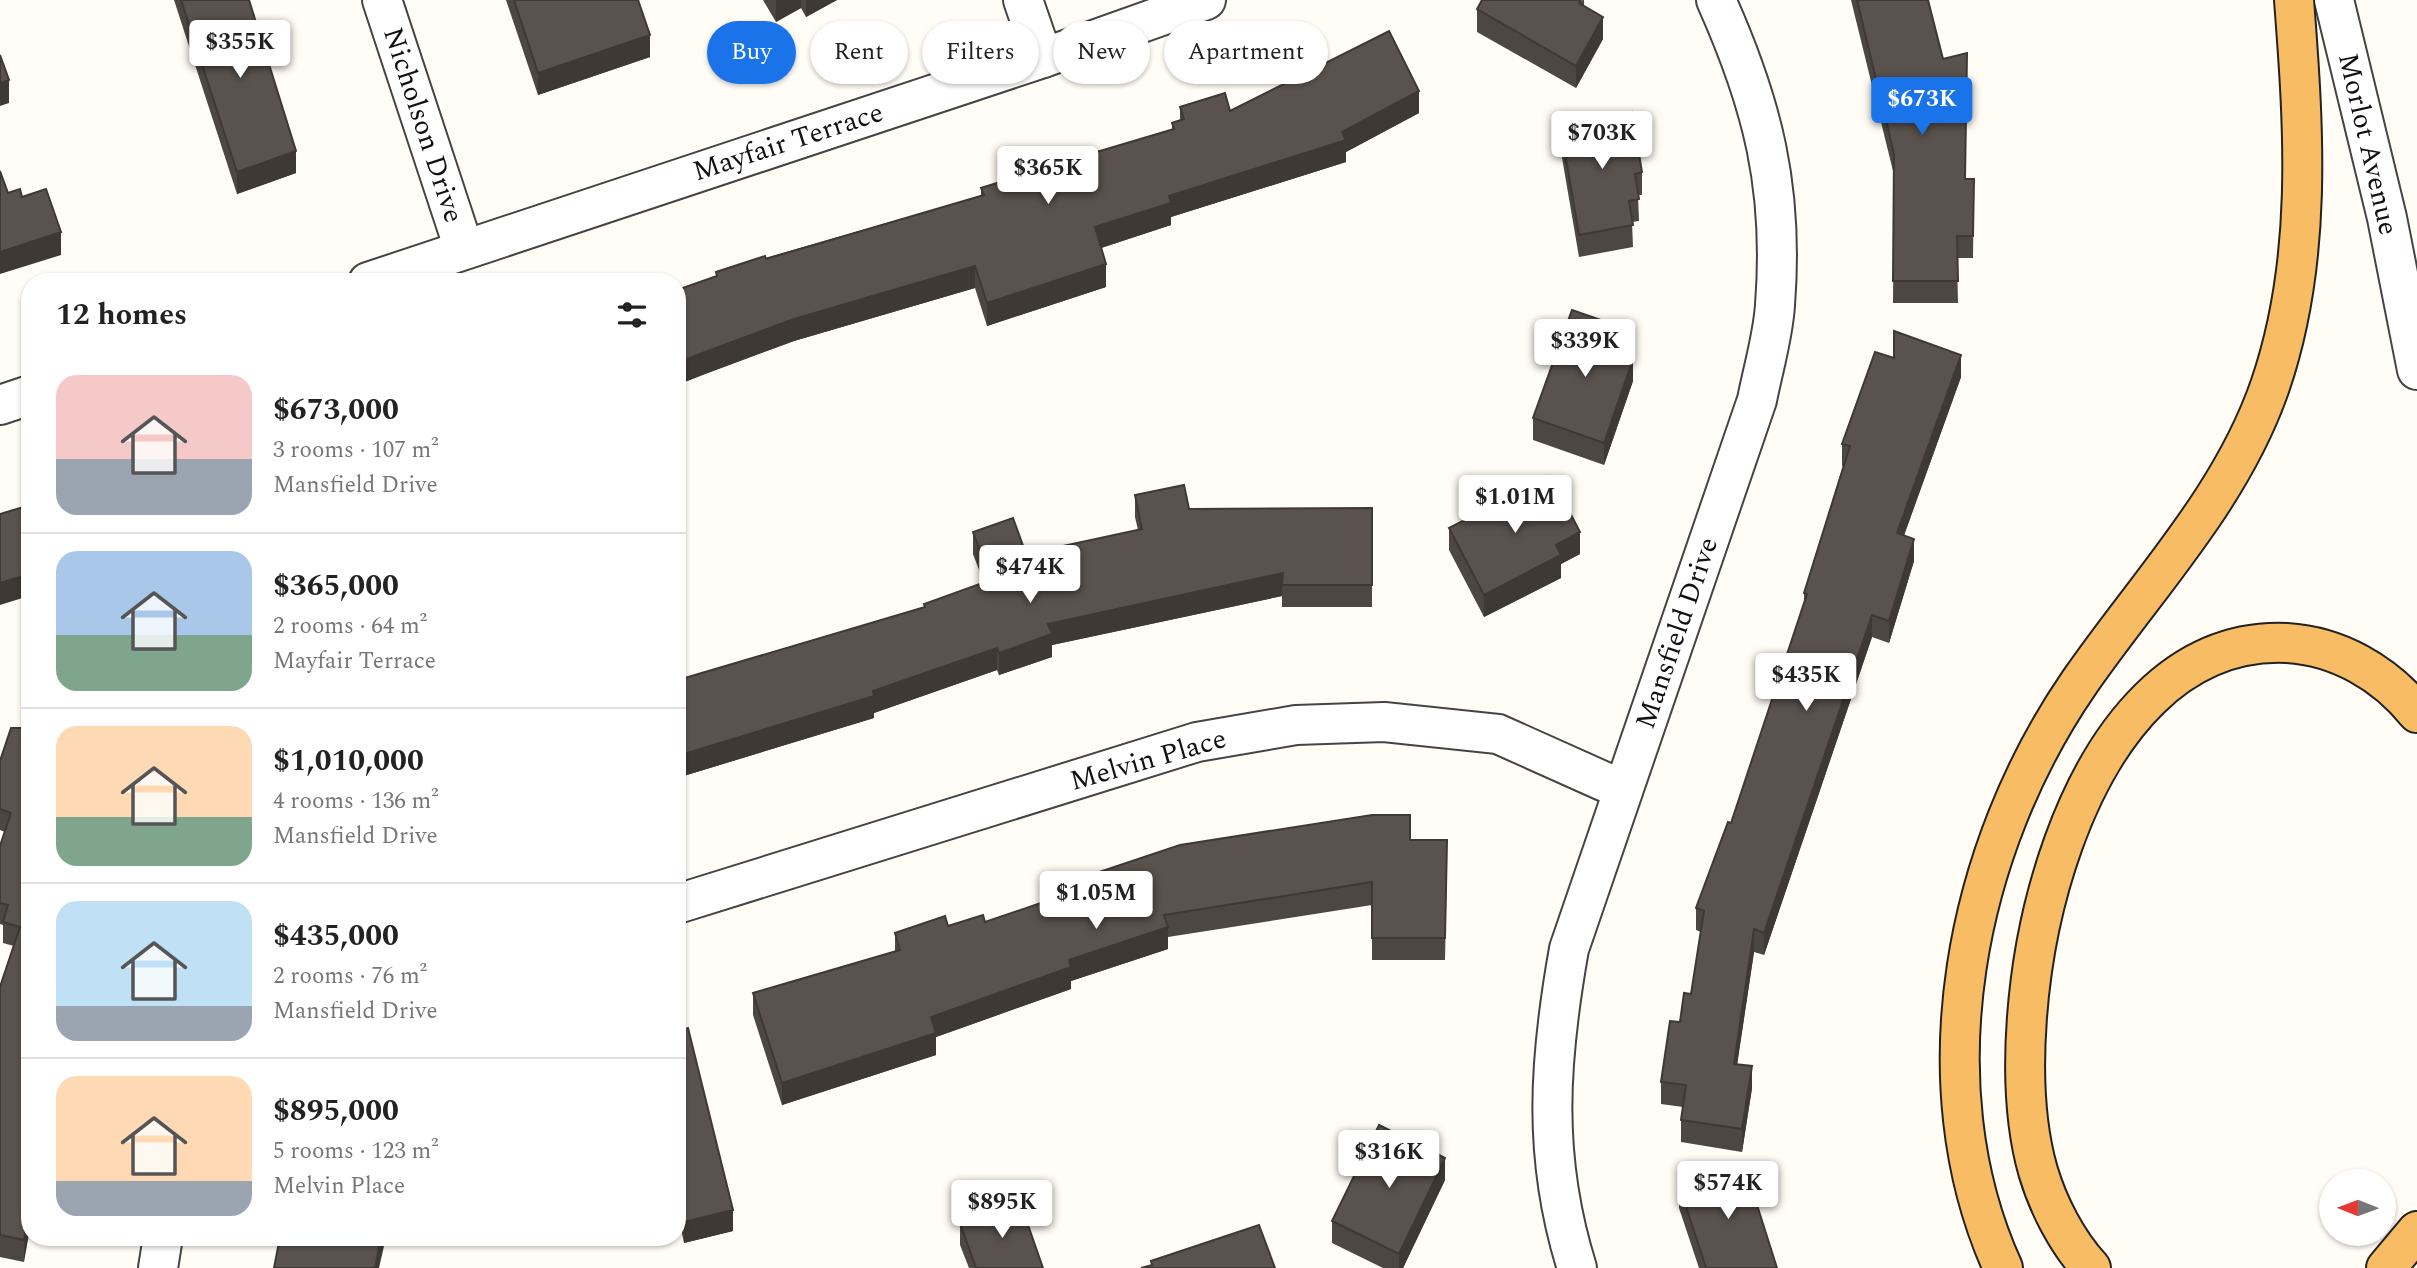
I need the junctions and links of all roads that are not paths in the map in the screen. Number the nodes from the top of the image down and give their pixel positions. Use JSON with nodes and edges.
{"nodes":[{"id":1,"x":382,"y":0,"type":"edge"},
{"id":2,"x":1023,"y":0,"type":"edge"},
{"id":3,"x":1206,"y":0,"type":"edge"},
{"id":4,"x":1716,"y":0,"type":"edge"},
{"id":5,"x":2294,"y":0,"type":"edge"},
{"id":6,"x":2333,"y":0,"type":"edge"},
{"id":7,"x":1043,"y":58,"type":"junction"},
{"id":8,"x":464,"y":249,"type":"junction"},
{"id":9,"x":394,"y":273,"type":"edge"},
{"id":10,"x":2417,"y":370,"type":"edge"},
{"id":11,"x":21,"y":398,"type":"edge"},
{"id":12,"x":0,"y":405,"type":"edge"},
{"id":13,"x":2417,"y":713,"type":"edge"},
{"id":14,"x":1623,"y":790,"type":"junction"},
{"id":15,"x":686,"y":901,"type":"edge"},
{"id":16,"x":2417,"y":1231,"type":"edge"},
{"id":17,"x":162,"y":1246,"type":"edge"},
{"id":18,"x":158,"y":1268,"type":"edge"},
{"id":19,"x":1577,"y":1268,"type":"edge"},
{"id":20,"x":2003,"y":1268,"type":"edge"},
{"id":21,"x":2091,"y":1268,"type":"edge"},
{"id":22,"x":2386,"y":1268,"type":"edge"}],
"edges":[{"from":1,"to":8,"type":"street","name":"Nicholson Drive"},
{"from":2,"to":7,"type":"street"},
{"from":3,"to":7,"type":"street","name":"Mayfair Terrace"},
{"from":4,"to":14,"type":"street","name":"Mansfield Drive"},
{"from":5,"to":20,"type":"highway"},
{"from":6,"to":10,"type":"street","name":"Morlot Avenue"},
{"from":7,"to":8,"type":"street","name":"Mayfair Terrace"},
{"from":8,"to":9,"type":"street","name":"Mayfair Terrace"},
{"from":11,"to":12,"type":"street"},
{"from":13,"to":21,"type":"highway"},
{"from":14,"to":15,"type":"street","name":"Melvin Place"},
{"from":14,"to":19,"type":"street","name":"Mansfield Drive"},
{"from":16,"to":22,"type":"highway"},
{"from":17,"to":18,"type":"street"}]}
